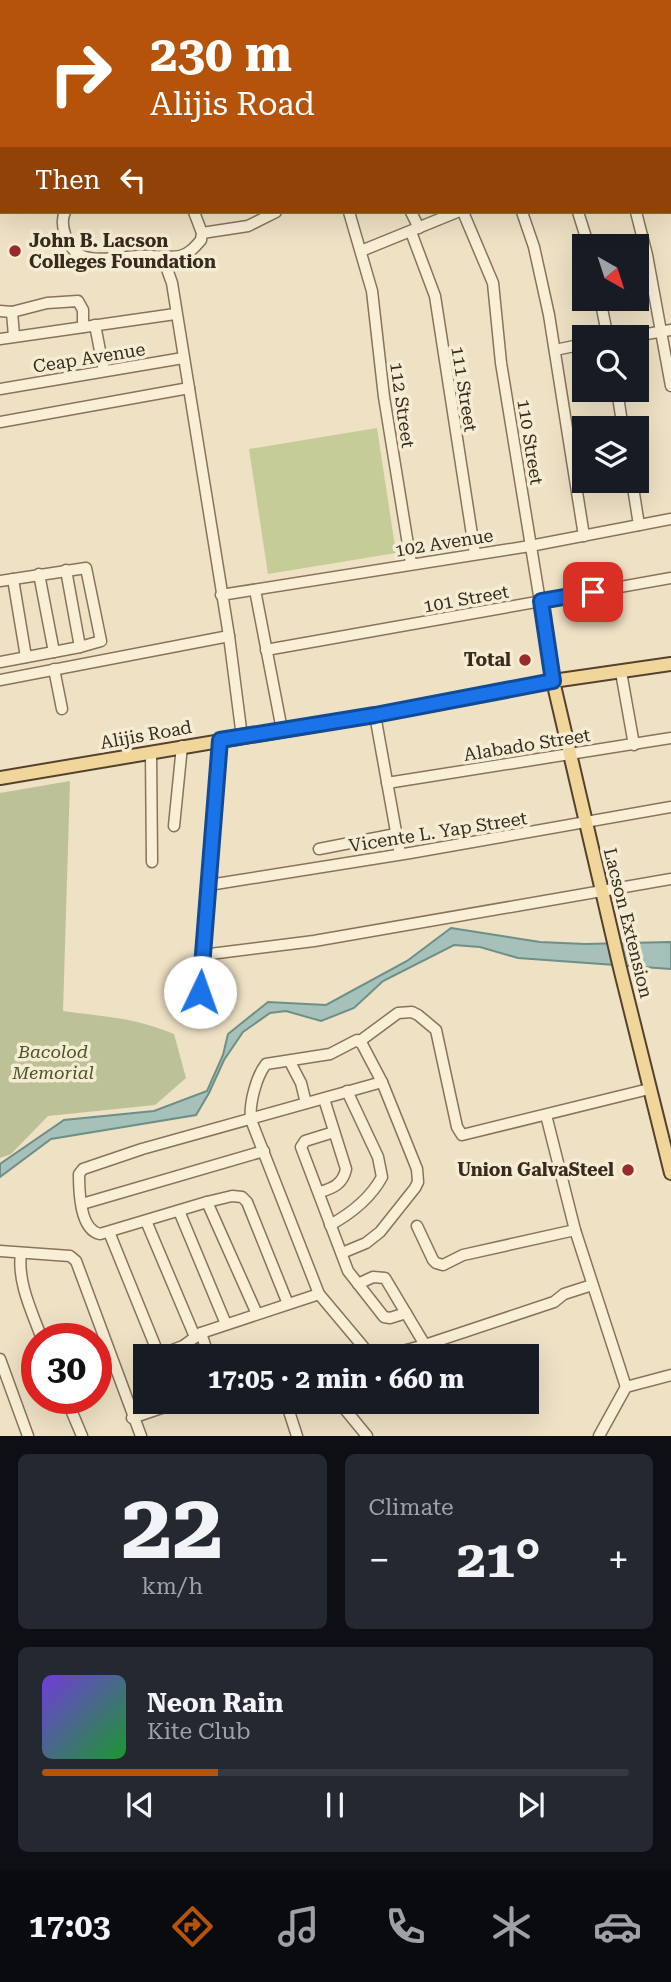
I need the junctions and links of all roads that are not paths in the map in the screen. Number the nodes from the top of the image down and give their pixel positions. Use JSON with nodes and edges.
{"nodes":[{"id":1,"x":64,"y":214,"type":"edge"},
{"id":2,"x":195,"y":214,"type":"edge"},
{"id":3,"x":272,"y":214,"type":"edge"},
{"id":4,"x":350,"y":214,"type":"edge"},
{"id":5,"x":411,"y":214,"type":"edge"},
{"id":6,"x":452,"y":214,"type":"edge"},
{"id":7,"x":464,"y":214,"type":"edge"},
{"id":8,"x":523,"y":214,"type":"edge"},
{"id":9,"x":579,"y":214,"type":"edge"},
{"id":10,"x":637,"y":214,"type":"edge"},
{"id":11,"x":415,"y":230,"type":"junction"},
{"id":12,"x":202,"y":233,"type":"junction"},
{"id":13,"x":585,"y":234,"type":"edge"},
{"id":14,"x":361,"y":251,"type":"junction"},
{"id":15,"x":163,"y":258,"type":"junction"},
{"id":16,"x":0,"y":311,"type":"edge"},
{"id":17,"x":12,"y":312,"type":"junction"},
{"id":18,"x":175,"y":314,"type":"junction"},
{"id":19,"x":95,"y":325,"type":"junction"},
{"id":20,"x":83,"y":327,"type":"junction"},
{"id":21,"x":666,"y":330,"type":"edge"},
{"id":22,"x":14,"y":336,"type":"junction"},
{"id":23,"x":0,"y":339,"type":"edge"},
{"id":24,"x":572,"y":346,"type":"edge"},
{"id":25,"x":555,"y":350,"type":"junction"},
{"id":26,"x":183,"y":358,"type":"junction"},
{"id":27,"x":104,"y":371,"type":"junction"},
{"id":28,"x":671,"y":386,"type":"edge"},
{"id":29,"x":189,"y":388,"type":"junction"},
{"id":30,"x":0,"y":389,"type":"edge"},
{"id":31,"x":0,"y":422,"type":"edge"},
{"id":32,"x":634,"y":493,"type":"edge"},
{"id":33,"x":671,"y":519,"type":"edge"},
{"id":34,"x":639,"y":525,"type":"junction"},
{"id":35,"x":584,"y":536,"type":"junction"},
{"id":36,"x":530,"y":546,"type":"junction"},
{"id":37,"x":475,"y":554,"type":"junction"},
{"id":38,"x":411,"y":563,"type":"junction"},
{"id":39,"x":66,"y":570,"type":"junction"},
{"id":40,"x":39,"y":574,"type":"junction"},
{"id":41,"x":671,"y":578,"type":"edge"},
{"id":42,"x":13,"y":579,"type":"junction"},
{"id":43,"x":0,"y":581,"type":"edge"},
{"id":44,"x":255,"y":590,"type":"junction"},
{"id":45,"x":221,"y":595,"type":"junction"},
{"id":46,"x":541,"y":601,"type":"junction"},
{"id":47,"x":229,"y":636,"type":"junction"},
{"id":48,"x":80,"y":647,"type":"junction"},
{"id":49,"x":266,"y":650,"type":"junction"},
{"id":50,"x":54,"y":652,"type":"junction"},
{"id":51,"x":26,"y":657,"type":"junction"},
{"id":52,"x":0,"y":662,"type":"edge"},
{"id":53,"x":671,"y":664,"type":"edge"},
{"id":54,"x":54,"y":669,"type":"junction"},
{"id":55,"x":621,"y":672,"type":"junction"},
{"id":56,"x":0,"y":680,"type":"edge"},
{"id":57,"x":553,"y":681,"type":"junction"},
{"id":58,"x":62,"y":709,"type":"dead end"},
{"id":59,"x":375,"y":715,"type":"junction"},
{"id":60,"x":282,"y":730,"type":"junction"},
{"id":61,"x":242,"y":737,"type":"junction"},
{"id":62,"x":671,"y":738,"type":"edge"},
{"id":63,"x":220,"y":740,"type":"junction"},
{"id":64,"x":634,"y":745,"type":"junction"},
{"id":65,"x":182,"y":746,"type":"junction"},
{"id":66,"x":151,"y":752,"type":"junction"},
{"id":67,"x":570,"y":755,"type":"junction"},
{"id":68,"x":0,"y":778,"type":"edge"},
{"id":69,"x":387,"y":783,"type":"junction"},
{"id":70,"x":671,"y":807,"type":"edge"},
{"id":71,"x":585,"y":823,"type":"junction"},
{"id":72,"x":174,"y":826,"type":"dead end"},
{"id":73,"x":396,"y":834,"type":"junction"},
{"id":74,"x":318,"y":849,"type":"dead end"},
{"id":75,"x":400,"y":854,"type":"junction"},
{"id":76,"x":152,"y":862,"type":"dead end"},
{"id":77,"x":671,"y":879,"type":"edge"},
{"id":78,"x":209,"y":885,"type":"junction"},
{"id":79,"x":601,"y":891,"type":"junction"},
{"id":80,"x":202,"y":955,"type":"junction"},
{"id":81,"x":200,"y":992,"type":"dead end"},
{"id":82,"x":360,"y":1041,"type":"junction"},
{"id":83,"x":290,"y":1062,"type":"junction"},
{"id":84,"x":382,"y":1082,"type":"junction"},
{"id":85,"x":649,"y":1088,"type":"junction"},
{"id":86,"x":347,"y":1091,"type":"junction"},
{"id":87,"x":324,"y":1099,"type":"junction"},
{"id":88,"x":306,"y":1103,"type":"junction"},
{"id":89,"x":546,"y":1115,"type":"junction"},
{"id":90,"x":251,"y":1119,"type":"junction"},
{"id":91,"x":334,"y":1132,"type":"junction"},
{"id":92,"x":264,"y":1151,"type":"junction"},
{"id":93,"x":670,"y":1169,"type":"edge"},
{"id":94,"x":320,"y":1192,"type":"junction"},
{"id":95,"x":206,"y":1202,"type":"junction"},
{"id":96,"x":82,"y":1204,"type":"junction"},
{"id":97,"x":179,"y":1211,"type":"junction"},
{"id":98,"x":146,"y":1221,"type":"junction"},
{"id":99,"x":330,"y":1225,"type":"junction"},
{"id":100,"x":417,"y":1226,"type":"dead end"},
{"id":101,"x":575,"y":1230,"type":"junction"},
{"id":102,"x":109,"y":1232,"type":"junction"},
{"id":103,"x":0,"y":1251,"type":"edge"},
{"id":104,"x":21,"y":1253,"type":"junction"},
{"id":105,"x":342,"y":1253,"type":"junction"},
{"id":106,"x":358,"y":1284,"type":"junction"},
{"id":107,"x":593,"y":1289,"type":"junction"},
{"id":108,"x":319,"y":1294,"type":"junction"},
{"id":109,"x":288,"y":1304,"type":"junction"},
{"id":110,"x":406,"y":1313,"type":"junction"},
{"id":111,"x":257,"y":1314,"type":"junction"},
{"id":112,"x":37,"y":1323,"type":"edge"},
{"id":113,"x":226,"y":1324,"type":"junction"},
{"id":114,"x":198,"y":1335,"type":"junction"},
{"id":115,"x":203,"y":1344,"type":"edge"},
{"id":116,"x":361,"y":1344,"type":"edge"},
{"id":117,"x":424,"y":1344,"type":"edge"},
{"id":118,"x":428,"y":1344,"type":"edge"},
{"id":119,"x":0,"y":1359,"type":"edge"},
{"id":120,"x":671,"y":1375,"type":"edge"},
{"id":121,"x":626,"y":1387,"type":"junction"},
{"id":122,"x":73,"y":1414,"type":"edge"},
{"id":123,"x":146,"y":1414,"type":"edge"},
{"id":124,"x":290,"y":1414,"type":"edge"},
{"id":125,"x":349,"y":1414,"type":"edge"},
{"id":126,"x":132,"y":1419,"type":"junction"},
{"id":127,"x":28,"y":1436,"type":"edge"},
{"id":128,"x":82,"y":1436,"type":"edge"},
{"id":129,"x":141,"y":1436,"type":"edge"},
{"id":130,"x":297,"y":1436,"type":"edge"},
{"id":131,"x":367,"y":1436,"type":"edge"},
{"id":132,"x":599,"y":1436,"type":"edge"}],
"edges":[{"from":1,"to":15,"type":"street"},
{"from":2,"to":12,"type":"street"},
{"from":3,"to":12,"type":"street"},
{"from":4,"to":14,"type":"street","name":"112 Street"},
{"from":5,"to":11,"type":"street","name":"111 Street"},
{"from":6,"to":11,"type":"street"},
{"from":7,"to":36,"type":"street","name":"110 Street"},
{"from":8,"to":25,"type":"street"},
{"from":9,"to":13,"type":"street"},
{"from":10,"to":21,"type":"street"},
{"from":11,"to":14,"type":"street"},
{"from":11,"to":37,"type":"street","name":"111 Street"},
{"from":12,"to":15,"type":"street"},
{"from":14,"to":38,"type":"street","name":"112 Street"},
{"from":15,"to":18,"type":"street"},
{"from":16,"to":17,"type":"street"},
{"from":17,"to":20,"type":"street"},
{"from":17,"to":22,"type":"street"},
{"from":18,"to":19,"type":"street"},
{"from":18,"to":26,"type":"street"},
{"from":19,"to":20,"type":"street"},
{"from":19,"to":27,"type":"street"},
{"from":20,"to":22,"type":"street"},
{"from":21,"to":28,"type":"street"},
{"from":22,"to":23,"type":"street"},
{"from":24,"to":25,"type":"street"},
{"from":25,"to":35,"type":"street"},
{"from":26,"to":27,"type":"street","name":"Ceap Avenue"},
{"from":26,"to":29,"type":"street"},
{"from":27,"to":30,"type":"street","name":"Ceap Avenue"},
{"from":29,"to":31,"type":"street"},
{"from":29,"to":45,"type":"street"},
{"from":32,"to":34,"type":"street"},
{"from":33,"to":34,"type":"street","name":"102 Avenue"},
{"from":34,"to":35,"type":"street","name":"102 Avenue"},
{"from":35,"to":36,"type":"street","name":"102 Avenue"},
{"from":36,"to":37,"type":"street","name":"102 Avenue"},
{"from":36,"to":46,"type":"street","name":"110 Street"},
{"from":37,"to":38,"type":"street","name":"102 Avenue"},
{"from":38,"to":44,"type":"street","name":"102 Avenue"},
{"from":39,"to":40,"type":"street"},
{"from":39,"to":48,"type":"street"},
{"from":39,"to":48,"type":"street"},
{"from":40,"to":42,"type":"street"},
{"from":40,"to":50,"type":"street"},
{"from":41,"to":46,"type":"street","name":"101 Street"},
{"from":42,"to":43,"type":"street"},
{"from":42,"to":51,"type":"street"},
{"from":44,"to":45,"type":"street","name":"102 Avenue"},
{"from":44,"to":49,"type":"street"},
{"from":45,"to":47,"type":"street"},
{"from":46,"to":49,"type":"street","name":"101 Street"},
{"from":46,"to":57,"type":"street","name":"110 Street"},
{"from":47,"to":54,"type":"street"},
{"from":47,"to":61,"type":"street"},
{"from":48,"to":50,"type":"street"},
{"from":49,"to":60,"type":"street"},
{"from":50,"to":51,"type":"street"},
{"from":51,"to":52,"type":"street"},
{"from":53,"to":55,"type":"main road","name":"Alijis Road"},
{"from":54,"to":56,"type":"street"},
{"from":54,"to":58,"type":"street"},
{"from":55,"to":57,"type":"main road","name":"Alijis Road"},
{"from":55,"to":64,"type":"street"},
{"from":57,"to":59,"type":"main road","name":"Alijis Road"},
{"from":57,"to":67,"type":"main road","name":"Lacson Extension"},
{"from":59,"to":60,"type":"main road","name":"Alijis Road"},
{"from":59,"to":69,"type":"street"},
{"from":60,"to":61,"type":"main road","name":"Alijis Road"},
{"from":61,"to":63,"type":"main road","name":"Alijis Road"},
{"from":62,"to":64,"type":"street","name":"Alabado Street"},
{"from":63,"to":65,"type":"main road","name":"Alijis Road"},
{"from":63,"to":78,"type":"street"},
{"from":64,"to":67,"type":"street","name":"Alabado Street"},
{"from":65,"to":66,"type":"main road","name":"Alijis Road"},
{"from":65,"to":72,"type":"street"},
{"from":66,"to":68,"type":"main road","name":"Alijis Road"},
{"from":66,"to":76,"type":"street"},
{"from":67,"to":69,"type":"street","name":"Alabado Street"},
{"from":67,"to":71,"type":"main road","name":"Lacson Extension"},
{"from":69,"to":73,"type":"street"},
{"from":70,"to":71,"type":"street","name":"Vicente L. Yap Street"},
{"from":71,"to":75,"type":"street","name":"Vicente L. Yap Street"},
{"from":71,"to":79,"type":"main road","name":"Lacson Extension"},
{"from":73,"to":74,"type":"street"},
{"from":73,"to":75,"type":"street"},
{"from":75,"to":78,"type":"street","name":"Vicente L. Yap Street"},
{"from":77,"to":79,"type":"street"},
{"from":78,"to":80,"type":"street"},
{"from":79,"to":80,"type":"street"},
{"from":79,"to":85,"type":"main road","name":"Lacson Extension"},
{"from":80,"to":81,"type":"street"},
{"from":82,"to":83,"type":"street"},
{"from":82,"to":84,"type":"street"},
{"from":82,"to":89,"type":"street"},
{"from":83,"to":88,"type":"street"},
{"from":83,"to":90,"type":"street"},
{"from":84,"to":86,"type":"street"},
{"from":84,"to":105,"type":"street"},
{"from":85,"to":89,"type":"street"},
{"from":85,"to":93,"type":"main road","name":"Lacson Extension"},
{"from":86,"to":87,"type":"street"},
{"from":86,"to":99,"type":"street"},
{"from":87,"to":88,"type":"street"},
{"from":87,"to":91,"type":"street"},
{"from":88,"to":90,"type":"street"},
{"from":89,"to":101,"type":"street"},
{"from":90,"to":92,"type":"street"},
{"from":90,"to":96,"type":"street"},
{"from":91,"to":94,"type":"street"},
{"from":91,"to":94,"type":"street"},
{"from":92,"to":96,"type":"street"},
{"from":92,"to":108,"type":"street"},
{"from":94,"to":99,"type":"street"},
{"from":95,"to":97,"type":"street"},
{"from":95,"to":109,"type":"street"},
{"from":95,"to":111,"type":"street"},
{"from":96,"to":102,"type":"street"},
{"from":97,"to":98,"type":"street"},
{"from":97,"to":113,"type":"street"},
{"from":98,"to":102,"type":"street"},
{"from":98,"to":114,"type":"street"},
{"from":99,"to":105,"type":"street"},
{"from":100,"to":101,"type":"street"},
{"from":101,"to":107,"type":"street"},
{"from":102,"to":114,"type":"street"},
{"from":103,"to":104,"type":"street"},
{"from":104,"to":112,"type":"street"},
{"from":104,"to":126,"type":"street"},
{"from":105,"to":106,"type":"street"},
{"from":106,"to":110,"type":"street"},
{"from":106,"to":110,"type":"street"},
{"from":107,"to":118,"type":"street"},
{"from":107,"to":121,"type":"street"},
{"from":108,"to":109,"type":"street"},
{"from":108,"to":116,"type":"street"},
{"from":109,"to":111,"type":"street"},
{"from":110,"to":117,"type":"street"},
{"from":111,"to":113,"type":"street"},
{"from":113,"to":114,"type":"street"},
{"from":114,"to":115,"type":"street"},
{"from":119,"to":127,"type":"street"},
{"from":120,"to":121,"type":"street"},
{"from":121,"to":132,"type":"street"},
{"from":122,"to":128,"type":"street"},
{"from":123,"to":126,"type":"street"},
{"from":124,"to":130,"type":"street"},
{"from":125,"to":131,"type":"street"},
{"from":126,"to":129,"type":"street"}]}
